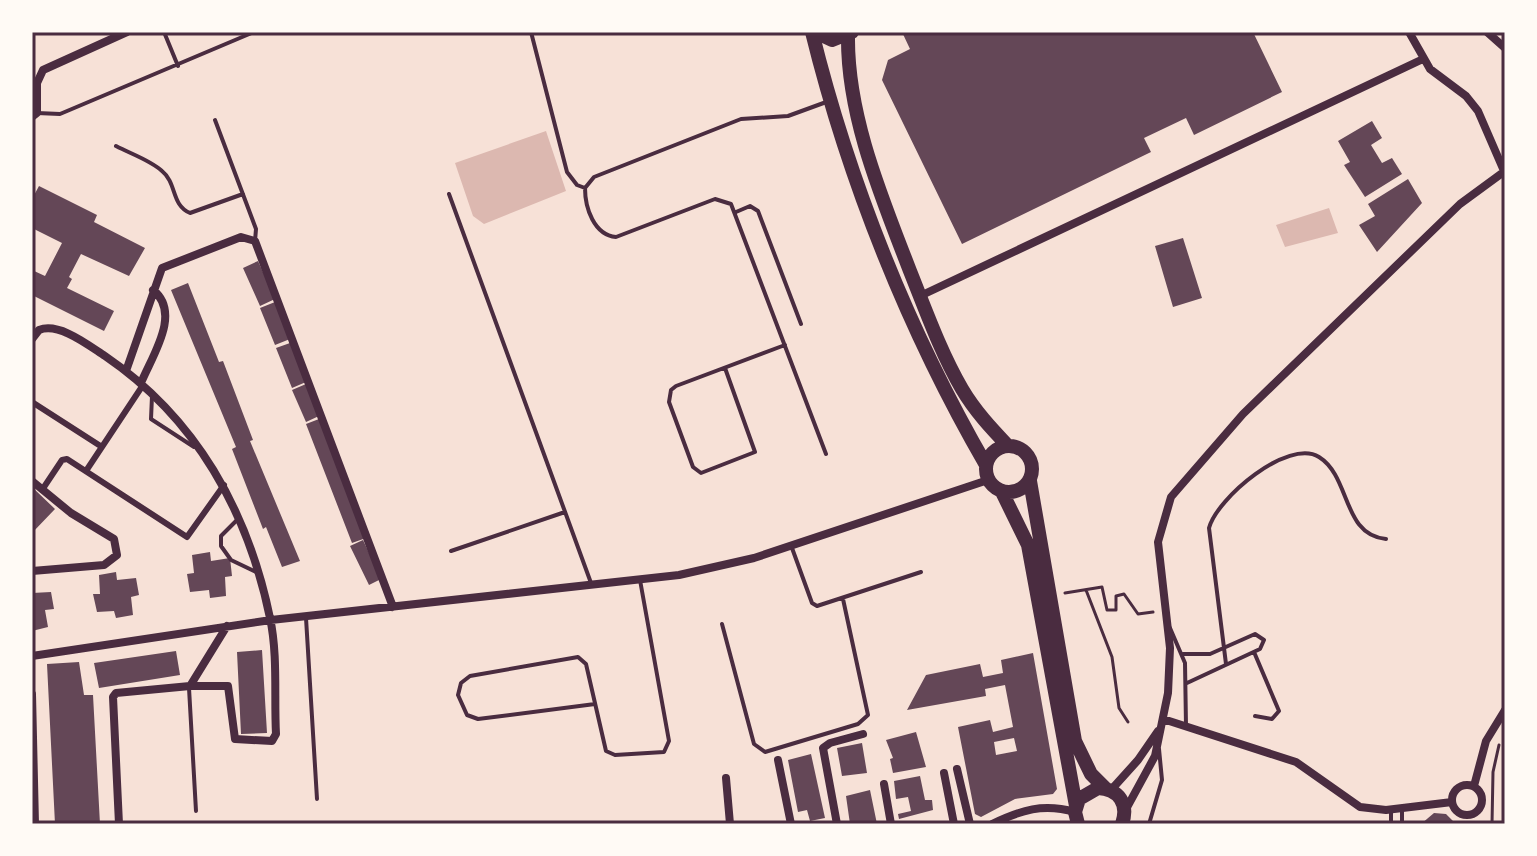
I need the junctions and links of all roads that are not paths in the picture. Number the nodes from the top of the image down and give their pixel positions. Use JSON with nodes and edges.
{"nodes":[{"id":1,"x":127,"y":32,"type":"edge"},
{"id":2,"x":164,"y":32,"type":"edge"},
{"id":3,"x":253,"y":32,"type":"edge"},
{"id":4,"x":531,"y":32,"type":"edge"},
{"id":5,"x":814,"y":32,"type":"edge"},
{"id":6,"x":1409,"y":32,"type":"edge"},
{"id":7,"x":1487,"y":32,"type":"edge"},
{"id":8,"x":851,"y":34,"type":"edge"},
{"id":9,"x":1505,"y":48,"type":"edge"},
{"id":10,"x":1423,"y":59,"type":"junction"},
{"id":11,"x":178,"y":66,"type":"junction"},
{"id":12,"x":831,"y":100,"type":"junction"},
{"id":13,"x":34,"y":115,"type":"edge"},
{"id":14,"x":215,"y":120,"type":"dead end"},
{"id":15,"x":116,"y":146,"type":"dead end"},
{"id":16,"x":1504,"y":171,"type":"edge"},
{"id":17,"x":585,"y":188,"type":"junction"},
{"id":18,"x":243,"y":194,"type":"junction"},
{"id":19,"x":449,"y":194,"type":"dead end"},
{"id":20,"x":735,"y":212,"type":"junction"},
{"id":21,"x":255,"y":241,"type":"junction"},
{"id":22,"x":153,"y":290,"type":"junction"},
{"id":23,"x":920,"y":296,"type":"junction"},
{"id":24,"x":801,"y":324,"type":"dead end"},
{"id":25,"x":32,"y":339,"type":"edge"},
{"id":26,"x":785,"y":345,"type":"junction"},
{"id":27,"x":725,"y":368,"type":"junction"},
{"id":28,"x":126,"y":371,"type":"junction"},
{"id":29,"x":142,"y":384,"type":"junction"},
{"id":30,"x":152,"y":394,"type":"junction"},
{"id":31,"x":32,"y":402,"type":"edge"},
{"id":32,"x":1008,"y":446,"type":"junction"},
{"id":33,"x":102,"y":447,"type":"junction"},
{"id":34,"x":201,"y":449,"type":"junction"},
{"id":35,"x":826,"y":454,"type":"dead end"},
{"id":36,"x":86,"y":471,"type":"junction"},
{"id":37,"x":987,"y":473,"type":"junction"},
{"id":38,"x":32,"y":481,"type":"edge"},
{"id":39,"x":1030,"y":481,"type":"junction"},
{"id":40,"x":224,"y":485,"type":"junction"},
{"id":41,"x":42,"y":490,"type":"junction"},
{"id":42,"x":1002,"y":492,"type":"junction"},
{"id":43,"x":565,"y":512,"type":"junction"},
{"id":44,"x":240,"y":518,"type":"junction"},
{"id":45,"x":1386,"y":539,"type":"dead end"},
{"id":46,"x":791,"y":545,"type":"junction"},
{"id":47,"x":451,"y":551,"type":"dead end"},
{"id":48,"x":32,"y":571,"type":"edge"},
{"id":49,"x":921,"y":572,"type":"dead end"},
{"id":50,"x":257,"y":573,"type":"junction"},
{"id":51,"x":640,"y":580,"type":"junction"},
{"id":52,"x":592,"y":585,"type":"junction"},
{"id":53,"x":843,"y":599,"type":"junction"},
{"id":54,"x":393,"y":607,"type":"junction"},
{"id":55,"x":306,"y":616,"type":"junction"},
{"id":56,"x":271,"y":620,"type":"junction"},
{"id":57,"x":722,"y":624,"type":"dead end"},
{"id":58,"x":227,"y":626,"type":"junction"},
{"id":59,"x":1168,"y":626,"type":"junction"},
{"id":60,"x":1223,"y":648,"type":"junction"},
{"id":61,"x":1254,"y":652,"type":"junction"},
{"id":62,"x":1183,"y":654,"type":"junction"},
{"id":63,"x":32,"y":656,"type":"edge"},
{"id":64,"x":1226,"y":664,"type":"junction"},
{"id":65,"x":1187,"y":683,"type":"junction"},
{"id":66,"x":190,"y":686,"type":"junction"},
{"id":67,"x":32,"y":694,"type":"edge"},
{"id":68,"x":595,"y":704,"type":"junction"},
{"id":69,"x":1505,"y":710,"type":"edge"},
{"id":70,"x":1255,"y":716,"type":"dead end"},
{"id":71,"x":1162,"y":723,"type":"junction"},
{"id":72,"x":1186,"y":726,"type":"junction"},
{"id":73,"x":863,"y":734,"type":"dead end"},
{"id":74,"x":1158,"y":747,"type":"junction"},
{"id":75,"x":778,"y":760,"type":"dead end"},
{"id":76,"x":957,"y":769,"type":"dead end"},
{"id":77,"x":944,"y":773,"type":"dead end"},
{"id":78,"x":726,"y":778,"type":"dead end"},
{"id":79,"x":884,"y":784,"type":"dead end"},
{"id":80,"x":1474,"y":786,"type":"junction"},
{"id":81,"x":1108,"y":789,"type":"junction"},
{"id":82,"x":317,"y":799,"type":"dead end"},
{"id":83,"x":1452,"y":802,"type":"junction"},
{"id":84,"x":1402,"y":808,"type":"junction"},
{"id":85,"x":1391,"y":809,"type":"junction"},
{"id":86,"x":196,"y":811,"type":"dead end"},
{"id":87,"x":1475,"y":813,"type":"junction"},
{"id":88,"x":1077,"y":814,"type":"edge"},
{"id":89,"x":1124,"y":817,"type":"edge"},
{"id":90,"x":35,"y":824,"type":"edge"},
{"id":91,"x":119,"y":824,"type":"edge"},
{"id":92,"x":730,"y":824,"type":"edge"},
{"id":93,"x":791,"y":824,"type":"edge"},
{"id":94,"x":837,"y":824,"type":"edge"},
{"id":95,"x":891,"y":824,"type":"edge"},
{"id":96,"x":954,"y":824,"type":"edge"},
{"id":97,"x":970,"y":824,"type":"edge"},
{"id":98,"x":992,"y":824,"type":"edge"},
{"id":99,"x":1149,"y":824,"type":"edge"},
{"id":100,"x":1391,"y":824,"type":"edge"},
{"id":101,"x":1402,"y":824,"type":"edge"},
{"id":102,"x":1475,"y":824,"type":"edge"}],
"edges":[{"from":1,"to":13,"type":"street"},
{"from":2,"to":11,"type":"lane"},
{"from":3,"to":11,"type":"lane"},
{"from":4,"to":17,"type":"lane"},
{"from":5,"to":8,"type":"highway"},
{"from":5,"to":12,"type":"highway"},
{"from":6,"to":10,"type":"street"},
{"from":7,"to":9,"type":"street"},
{"from":8,"to":23,"type":"highway"},
{"from":10,"to":16,"type":"street"},
{"from":10,"to":23,"type":"street"},
{"from":11,"to":13,"type":"lane"},
{"from":12,"to":17,"type":"lane"},
{"from":12,"to":37,"type":"highway"},
{"from":14,"to":18,"type":"lane"},
{"from":15,"to":18,"type":"lane"},
{"from":16,"to":59,"type":"street"},
{"from":17,"to":20,"type":"lane"},
{"from":18,"to":21,"type":"lane"},
{"from":19,"to":43,"type":"lane"},
{"from":20,"to":24,"type":"lane"},
{"from":20,"to":26,"type":"lane"},
{"from":21,"to":22,"type":"street"},
{"from":21,"to":54,"type":"street"},
{"from":22,"to":28,"type":"street"},
{"from":22,"to":29,"type":"street"},
{"from":23,"to":32,"type":"highway"},
{"from":25,"to":28,"type":"street"},
{"from":26,"to":27,"type":"lane"},
{"from":26,"to":35,"type":"lane"},
{"from":27,"to":27,"type":"lane"},
{"from":28,"to":29,"type":"street"},
{"from":29,"to":30,"type":"street"},
{"from":29,"to":33,"type":"street"},
{"from":30,"to":34,"type":"street"},
{"from":30,"to":34,"type":"lane"},
{"from":31,"to":33,"type":"street"},
{"from":32,"to":37,"type":"highway"},
{"from":32,"to":39,"type":"highway"},
{"from":33,"to":36,"type":"street"},
{"from":34,"to":40,"type":"street"},
{"from":36,"to":40,"type":"street"},
{"from":36,"to":41,"type":"street"},
{"from":37,"to":42,"type":"highway"},
{"from":37,"to":46,"type":"street"},
{"from":38,"to":41,"type":"street"},
{"from":39,"to":42,"type":"highway"},
{"from":39,"to":81,"type":"highway"},
{"from":40,"to":44,"type":"street"},
{"from":41,"to":48,"type":"street"},
{"from":42,"to":88,"type":"highway"},
{"from":43,"to":47,"type":"lane"},
{"from":43,"to":52,"type":"lane"},
{"from":44,"to":50,"type":"street"},
{"from":44,"to":50,"type":"lane"},
{"from":45,"to":60,"type":"lane"},
{"from":46,"to":51,"type":"street"},
{"from":46,"to":53,"type":"lane"},
{"from":49,"to":53,"type":"lane"},
{"from":50,"to":56,"type":"street"},
{"from":51,"to":52,"type":"street"},
{"from":51,"to":68,"type":"lane"},
{"from":52,"to":54,"type":"street"},
{"from":53,"to":57,"type":"lane"},
{"from":54,"to":55,"type":"street"},
{"from":55,"to":56,"type":"street"},
{"from":55,"to":82,"type":"lane"},
{"from":56,"to":58,"type":"street"},
{"from":56,"to":66,"type":"street"},
{"from":58,"to":63,"type":"street"},
{"from":58,"to":66,"type":"street"},
{"from":59,"to":62,"type":"lane"},
{"from":59,"to":71,"type":"street"},
{"from":60,"to":61,"type":"lane"},
{"from":60,"to":62,"type":"lane"},
{"from":60,"to":64,"type":"lane"},
{"from":61,"to":64,"type":"lane"},
{"from":61,"to":70,"type":"lane"},
{"from":62,"to":65,"type":"lane"},
{"from":64,"to":65,"type":"lane"},
{"from":65,"to":72,"type":"lane"},
{"from":66,"to":86,"type":"lane"},
{"from":66,"to":91,"type":"street"},
{"from":67,"to":90,"type":"street"},
{"from":68,"to":68,"type":"lane"},
{"from":69,"to":80,"type":"street"},
{"from":71,"to":72,"type":"street"},
{"from":71,"to":74,"type":"street"},
{"from":71,"to":81,"type":"street"},
{"from":72,"to":85,"type":"street"},
{"from":73,"to":94,"type":"street"},
{"from":74,"to":89,"type":"street"},
{"from":74,"to":99,"type":"lane"},
{"from":75,"to":93,"type":"street"},
{"from":76,"to":97,"type":"street"},
{"from":77,"to":96,"type":"street"},
{"from":78,"to":92,"type":"street"},
{"from":79,"to":95,"type":"street"},
{"from":80,"to":83,"type":"street"},
{"from":80,"to":87,"type":"street"},
{"from":81,"to":88,"type":"highway"},
{"from":81,"to":89,"type":"highway"},
{"from":83,"to":84,"type":"street"},
{"from":83,"to":87,"type":"street"},
{"from":84,"to":85,"type":"street"},
{"from":84,"to":101,"type":"lane"},
{"from":85,"to":100,"type":"lane"},
{"from":87,"to":102,"type":"street"},
{"from":88,"to":98,"type":"street"}]}
